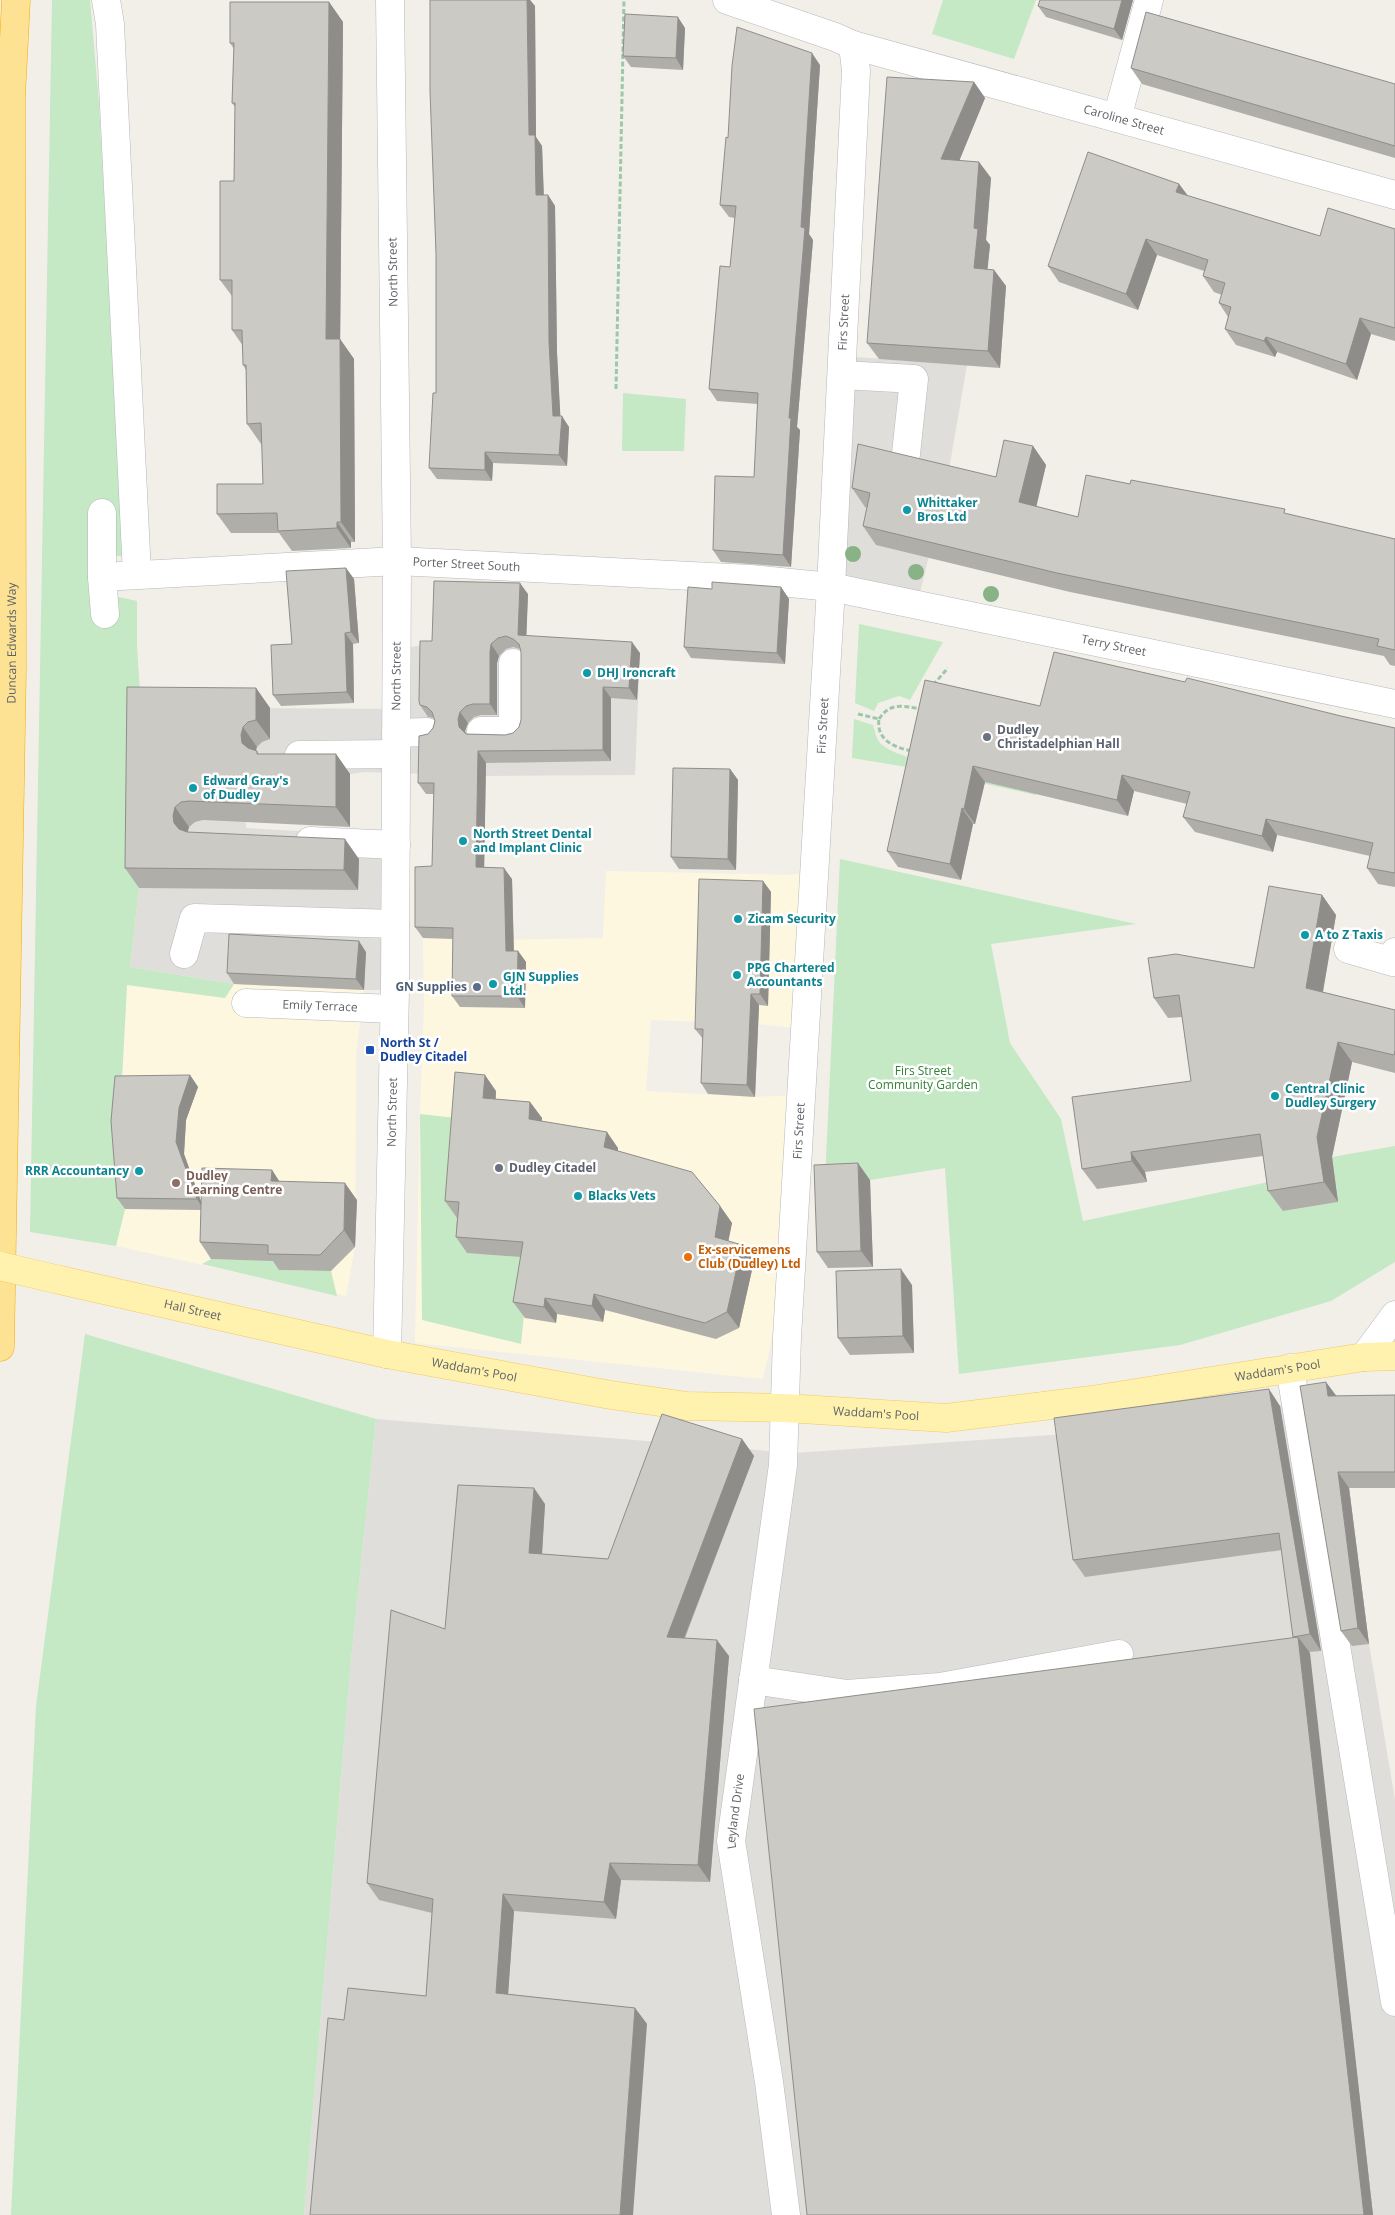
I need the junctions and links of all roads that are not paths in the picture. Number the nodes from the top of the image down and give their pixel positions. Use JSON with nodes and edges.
{"nodes":[{"id":1,"x":16,"y":0,"type":"edge"},
{"id":2,"x":106,"y":0,"type":"edge"},
{"id":3,"x":390,"y":0,"type":"edge"},
{"id":4,"x":727,"y":0,"type":"edge"},
{"id":5,"x":1149,"y":0,"type":"edge"},
{"id":6,"x":854,"y":45,"type":"junction"},
{"id":7,"x":1117,"y":118,"type":"junction"},
{"id":8,"x":1395,"y":195,"type":"edge"},
{"id":9,"x":842,"y":375,"type":"junction"},
{"id":10,"x":906,"y":454,"type":"edge"},
{"id":11,"x":102,"y":513,"type":"dead end"},
{"id":12,"x":397,"y":561,"type":"junction"},
{"id":13,"x":137,"y":574,"type":"junction"},
{"id":14,"x":102,"y":577,"type":"junction"},
{"id":15,"x":831,"y":587,"type":"junction"},
{"id":16,"x":105,"y":614,"type":"dead end"},
{"id":17,"x":512,"y":663,"type":"dead end"},
{"id":18,"x":1395,"y":704,"type":"edge"},
{"id":19,"x":427,"y":732,"type":"edge"},
{"id":20,"x":481,"y":732,"type":"edge"},
{"id":21,"x":396,"y":743,"type":"junction"},
{"id":22,"x":270,"y":755,"type":"edge"},
{"id":23,"x":290,"y":840,"type":"edge"},
{"id":24,"x":396,"y":845,"type":"junction"},
{"id":25,"x":395,"y":924,"type":"junction"},
{"id":26,"x":1348,"y":949,"type":"dead end"},
{"id":27,"x":1395,"y":952,"type":"edge"},
{"id":28,"x":184,"y":954,"type":"dead end"},
{"id":29,"x":246,"y":1002,"type":"dead end"},
{"id":30,"x":394,"y":1008,"type":"junction"},
{"id":31,"x":0,"y":1266,"type":"edge"},
{"id":32,"x":1395,"y":1315,"type":"edge"},
{"id":33,"x":0,"y":1347,"type":"edge"},
{"id":34,"x":387,"y":1354,"type":"junction"},
{"id":35,"x":1364,"y":1356,"type":"junction"},
{"id":36,"x":1395,"y":1356,"type":"edge"},
{"id":37,"x":1290,"y":1368,"type":"junction"},
{"id":38,"x":785,"y":1408,"type":"junction"},
{"id":39,"x":1119,"y":1654,"type":"dead end"},
{"id":40,"x":753,"y":1680,"type":"junction"},
{"id":41,"x":1395,"y":2002,"type":"edge"},
{"id":42,"x":786,"y":2215,"type":"edge"}],
"edges":[{"from":1,"to":33,"type":"highway","name":"Duncan Edwards Way"},
{"from":2,"to":13,"type":"street"},
{"from":3,"to":12,"type":"street","name":"North Street"},
{"from":4,"to":6,"type":"street","name":"Caroline Street"},
{"from":5,"to":7,"type":"street"},
{"from":6,"to":7,"type":"street","name":"Caroline Street"},
{"from":6,"to":9,"type":"street","name":"Firs Street"},
{"from":7,"to":8,"type":"street","name":"Caroline Street"},
{"from":9,"to":10,"type":"street"},
{"from":9,"to":15,"type":"street","name":"Firs Street"},
{"from":11,"to":14,"type":"street"},
{"from":12,"to":13,"type":"street","name":"Porter Street South"},
{"from":12,"to":15,"type":"street","name":"Porter Street South"},
{"from":12,"to":21,"type":"street","name":"North Street"},
{"from":13,"to":14,"type":"street","name":"Porter Street South"},
{"from":14,"to":16,"type":"street"},
{"from":15,"to":18,"type":"street","name":"Terry Street"},
{"from":15,"to":38,"type":"street","name":"Firs Street"},
{"from":17,"to":20,"type":"street"},
{"from":19,"to":21,"type":"street"},
{"from":21,"to":22,"type":"street"},
{"from":21,"to":24,"type":"street","name":"North Street"},
{"from":23,"to":24,"type":"street"},
{"from":24,"to":25,"type":"street","name":"North Street"},
{"from":25,"to":28,"type":"street"},
{"from":25,"to":30,"type":"street","name":"North Street"},
{"from":26,"to":27,"type":"street"},
{"from":29,"to":30,"type":"street","name":"Emily Terrace"},
{"from":30,"to":34,"type":"street","name":"North Street"},
{"from":31,"to":34,"type":"main road","name":"Hall Street","bridge":true},
{"from":32,"to":35,"type":"street"},
{"from":34,"to":38,"type":"main road","name":"Waddam's Pool"},
{"from":35,"to":36,"type":"main road","name":"Waddam's Pool"},
{"from":35,"to":37,"type":"main road","name":"Waddam's Pool"},
{"from":37,"to":38,"type":"main road","name":"Waddam's Pool"},
{"from":37,"to":41,"type":"street"},
{"from":38,"to":40,"type":"street","name":"Leyland Drive"},
{"from":39,"to":40,"type":"street"},
{"from":40,"to":42,"type":"street","name":"Leyland Drive"}]}
